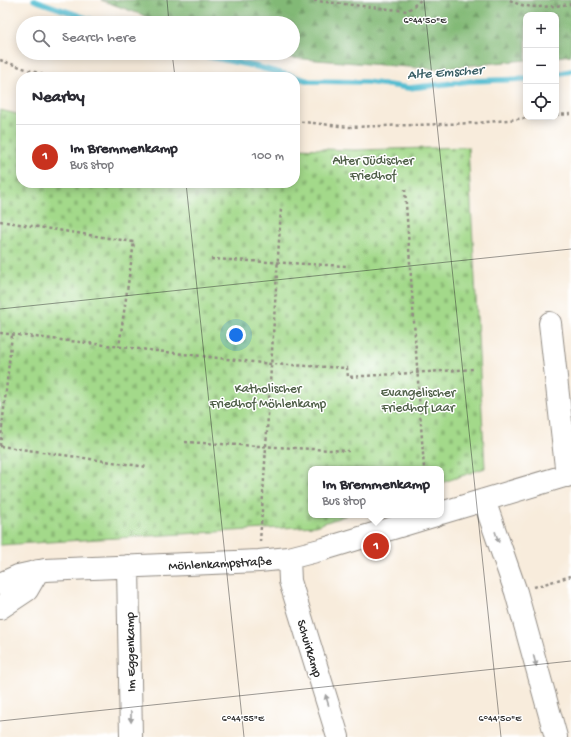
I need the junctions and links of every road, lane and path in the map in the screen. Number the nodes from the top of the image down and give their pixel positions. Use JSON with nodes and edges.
{"nodes":[{"id":1,"x":308,"y":0,"type":"edge"},
{"id":2,"x":421,"y":0,"type":"edge"},
{"id":3,"x":510,"y":0,"type":"edge"},
{"id":4,"x":571,"y":4,"type":"edge"},
{"id":5,"x":0,"y":60,"type":"edge"},
{"id":6,"x":35,"y":72,"type":"edge"},
{"id":7,"x":571,"y":114,"type":"edge"},
{"id":8,"x":559,"y":115,"type":"edge"},
{"id":9,"x":523,"y":118,"type":"edge"},
{"id":10,"x":300,"y":122,"type":"edge"},
{"id":11,"x":404,"y":189,"type":"dead end"},
{"id":12,"x":281,"y":210,"type":"dead end"},
{"id":13,"x":0,"y":221,"type":"edge"},
{"id":14,"x":211,"y":259,"type":"dead end"},
{"id":15,"x":278,"y":262,"type":"junction"},
{"id":16,"x":346,"y":266,"type":"dead end"},
{"id":17,"x":550,"y":323,"type":"dead end"},
{"id":18,"x":0,"y":333,"type":"edge"},
{"id":19,"x":12,"y":335,"type":"junction"},
{"id":20,"x":119,"y":347,"type":"junction"},
{"id":21,"x":271,"y":364,"type":"junction"},
{"id":22,"x":474,"y":369,"type":"dead end"},
{"id":23,"x":417,"y":373,"type":"junction"},
{"id":24,"x":185,"y":442,"type":"dead end"},
{"id":25,"x":0,"y":446,"type":"edge"},
{"id":26,"x":266,"y":447,"type":"junction"},
{"id":27,"x":350,"y":451,"type":"dead end"},
{"id":28,"x":424,"y":466,"type":"edge"},
{"id":29,"x":147,"y":467,"type":"dead end"},
{"id":30,"x":569,"y":475,"type":"edge"},
{"id":31,"x":484,"y":500,"type":"junction"},
{"id":32,"x":444,"y":512,"type":"edge"},
{"id":33,"x":426,"y":518,"type":"edge"},
{"id":34,"x":288,"y":558,"type":"junction"},
{"id":35,"x":259,"y":561,"type":"junction"},
{"id":36,"x":128,"y":566,"type":"junction"},
{"id":37,"x":38,"y":571,"type":"junction"},
{"id":38,"x":571,"y":576,"type":"edge"},
{"id":39,"x":0,"y":584,"type":"edge"},
{"id":40,"x":516,"y":592,"type":"junction"},
{"id":41,"x":0,"y":608,"type":"edge"},
{"id":42,"x":131,"y":737,"type":"edge"},
{"id":43,"x":338,"y":737,"type":"edge"},
{"id":44,"x":556,"y":737,"type":"edge"}],
"edges":[{"from":1,"to":2,"type":"path"},
{"from":3,"to":4,"type":"path"},
{"from":5,"to":6,"type":"path"},
{"from":7,"to":8,"type":"path"},
{"from":9,"to":10,"type":"path"},
{"from":11,"to":23,"type":"path"},
{"from":12,"to":15,"type":"path"},
{"from":13,"to":20,"type":"path"},
{"from":14,"to":15,"type":"path"},
{"from":15,"to":16,"type":"path"},
{"from":15,"to":21,"type":"path"},
{"from":17,"to":30,"type":"street"},
{"from":18,"to":19,"type":"path"},
{"from":19,"to":20,"type":"path"},
{"from":19,"to":25,"type":"path"},
{"from":20,"to":21,"type":"path"},
{"from":21,"to":23,"type":"path"},
{"from":21,"to":26,"type":"path"},
{"from":22,"to":23,"type":"path"},
{"from":23,"to":28,"type":"path"},
{"from":24,"to":26,"type":"path"},
{"from":25,"to":29,"type":"path"},
{"from":26,"to":27,"type":"path"},
{"from":26,"to":35,"type":"path"},
{"from":30,"to":31,"type":"street"},
{"from":31,"to":32,"type":"street"},
{"from":31,"to":40,"type":"street","one_way":true},
{"from":33,"to":34,"type":"street","name":"Möhlenkampstraße"},
{"from":34,"to":35,"type":"street","name":"Möhlenkampstraße"},
{"from":43,"to":34,"type":"street","name":"Schuirkamp","one_way":true},
{"from":35,"to":36,"type":"street","name":"Möhlenkampstraße"},
{"from":36,"to":37,"type":"street","name":"Möhlenkampstraße"},
{"from":36,"to":42,"type":"street","name":"Im Eggenkamp","one_way":true},
{"from":37,"to":39,"type":"street","name":"Möhlenkampstraße"},
{"from":37,"to":41,"type":"street"},
{"from":38,"to":40,"type":"path"},
{"from":40,"to":44,"type":"street","one_way":true}]}
